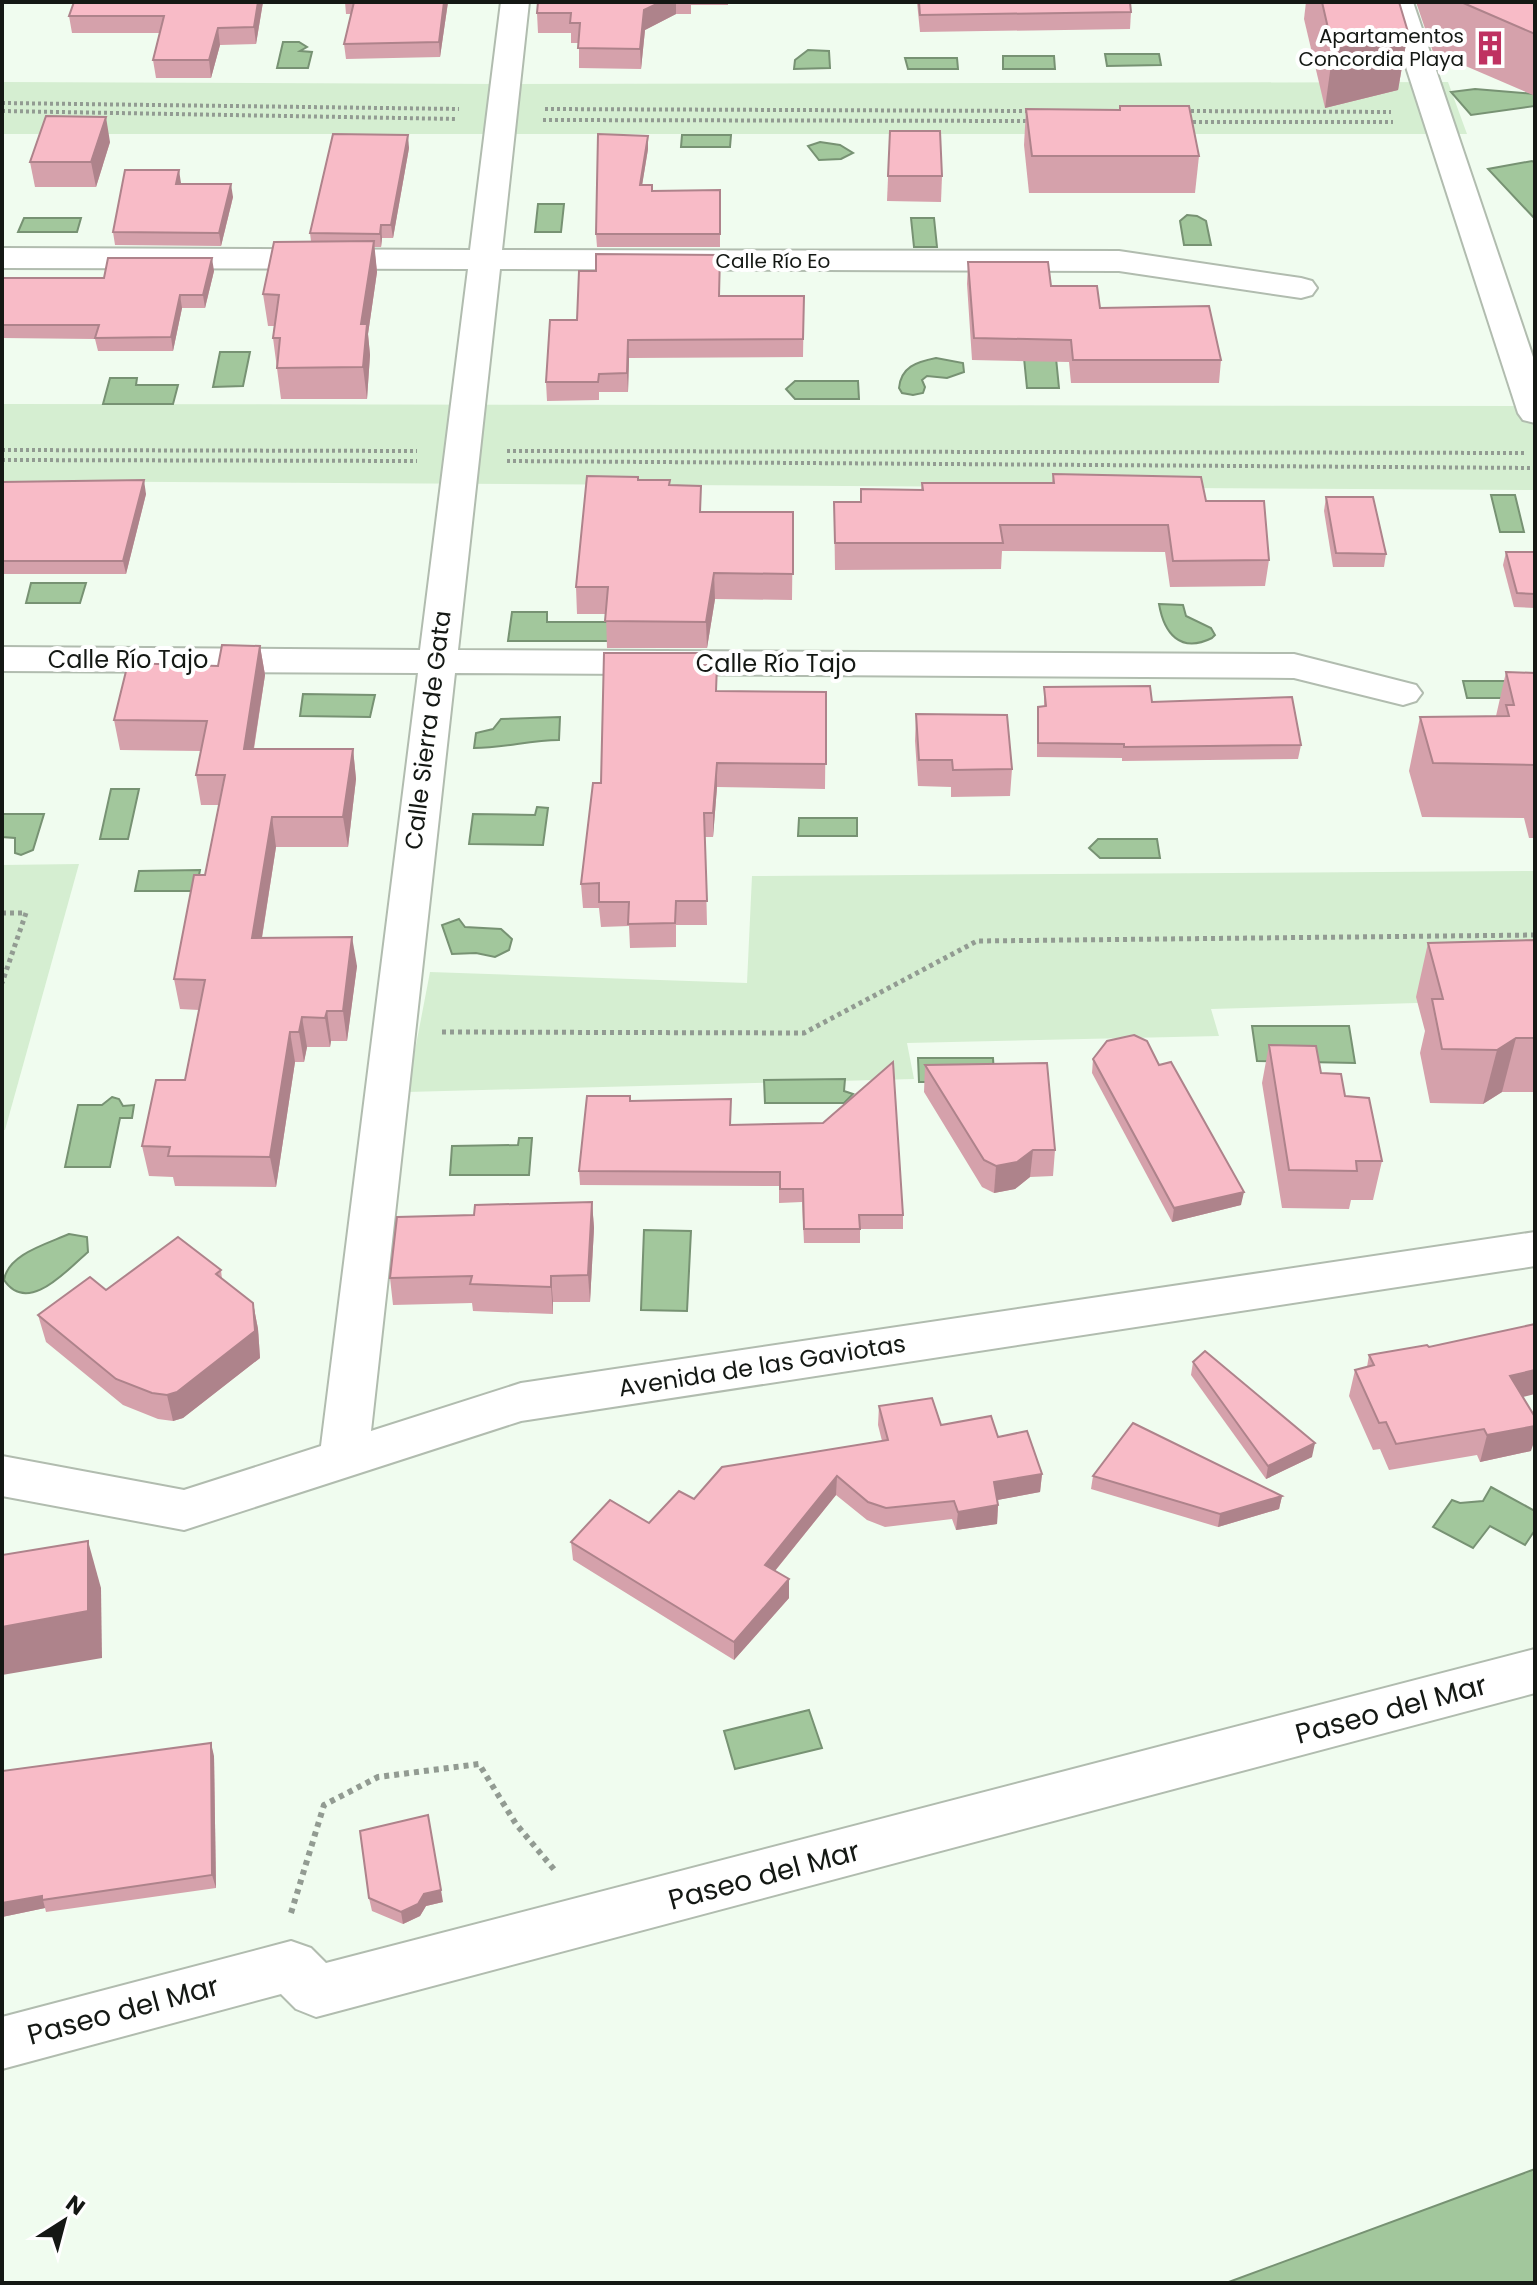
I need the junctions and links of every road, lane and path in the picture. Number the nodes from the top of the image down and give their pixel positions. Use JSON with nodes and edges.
{"nodes":[{"id":1,"x":515,"y":2,"type":"edge"},
{"id":2,"x":1399,"y":2,"type":"edge"},
{"id":3,"x":2,"y":103,"type":"edge"},
{"id":4,"x":2,"y":111,"type":"edge"},
{"id":5,"x":1040,"y":111,"type":"edge"},
{"id":6,"x":1182,"y":111,"type":"edge"},
{"id":7,"x":500,"y":114,"type":"junction"},
{"id":8,"x":1438,"y":117,"type":"junction"},
{"id":9,"x":1041,"y":121,"type":"edge"},
{"id":10,"x":1184,"y":122,"type":"edge"},
{"id":11,"x":2,"y":258,"type":"edge"},
{"id":12,"x":484,"y":262,"type":"junction"},
{"id":13,"x":1301,"y":288,"type":"dead end"},
{"id":14,"x":1535,"y":413,"type":"edge"},
{"id":15,"x":2,"y":450,"type":"edge"},
{"id":16,"x":1535,"y":453,"type":"edge"},
{"id":17,"x":461,"y":456,"type":"junction"},
{"id":18,"x":2,"y":460,"type":"edge"},
{"id":19,"x":1535,"y":468,"type":"edge"},
{"id":20,"x":2,"y":659,"type":"edge"},
{"id":21,"x":436,"y":662,"type":"junction"},
{"id":22,"x":1403,"y":693,"type":"dead end"},
{"id":23,"x":2,"y":913,"type":"edge"},
{"id":24,"x":1535,"y":935,"type":"edge"},
{"id":25,"x":2,"y":983,"type":"edge"},
{"id":26,"x":393,"y":1032,"type":"junction"},
{"id":27,"x":1535,"y":1249,"type":"edge"},
{"id":28,"x":344,"y":1459,"type":"junction"},
{"id":29,"x":2,"y":1476,"type":"edge"},
{"id":30,"x":1535,"y":1671,"type":"edge"},
{"id":31,"x":561,"y":1878,"type":"dead end"},
{"id":32,"x":287,"y":1921,"type":"dead end"},
{"id":33,"x":2,"y":2043,"type":"edge"}],
"edges":[{"from":1,"to":7,"type":"street","name":"Calle Sierra de Gata"},
{"from":2,"to":8,"type":"street"},
{"from":3,"to":7,"type":"path"},
{"from":4,"to":7,"type":"path"},
{"from":5,"to":7,"type":"path"},
{"from":6,"to":8,"type":"path"},
{"from":7,"to":9,"type":"path"},
{"from":7,"to":12,"type":"street","name":"Calle Sierra de Gata"},
{"from":8,"to":10,"type":"path"},
{"from":8,"to":14,"type":"street"},
{"from":11,"to":12,"type":"street","name":"Calle Río Eo"},
{"from":12,"to":13,"type":"street","name":"Calle Río Eo"},
{"from":12,"to":17,"type":"street","name":"Calle Sierra de Gata"},
{"from":15,"to":17,"type":"path"},
{"from":16,"to":17,"type":"path"},
{"from":17,"to":18,"type":"path"},
{"from":17,"to":19,"type":"path"},
{"from":17,"to":21,"type":"street","name":"Calle Sierra de Gata"},
{"from":20,"to":21,"type":"street","name":"Calle Río Tajo"},
{"from":21,"to":22,"type":"street","name":"Calle Río Tajo"},
{"from":21,"to":26,"type":"street","name":"Calle Sierra de Gata"},
{"from":23,"to":25,"type":"path"},
{"from":24,"to":26,"type":"path"},
{"from":26,"to":28,"type":"street","name":"Calle Sierra de Gata"},
{"from":27,"to":28,"type":"street","name":"Avenida de las Gaviotas"},
{"from":28,"to":29,"type":"street","name":"Avenida de las Gaviotas"},
{"from":30,"to":33,"type":"street","name":"Paseo del Mar"},
{"from":31,"to":32,"type":"path"}]}
